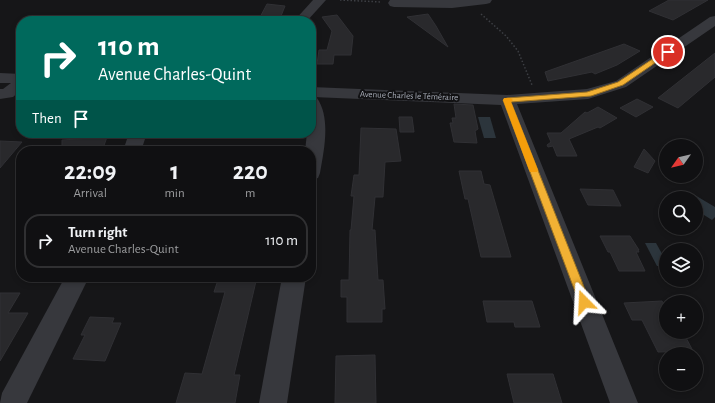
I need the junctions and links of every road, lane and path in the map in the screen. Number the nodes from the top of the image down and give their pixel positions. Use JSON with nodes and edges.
{"nodes":[{"id":1,"x":320,"y":0,"type":"edge"},
{"id":2,"x":340,"y":0,"type":"edge"},
{"id":3,"x":486,"y":0,"type":"edge"},
{"id":4,"x":394,"y":3,"type":"joint"},
{"id":5,"x":469,"y":3,"type":"junction"},
{"id":6,"x":305,"y":16,"type":"edge"},
{"id":7,"x":715,"y":20,"type":"edge"},
{"id":8,"x":0,"y":78,"type":"edge"},
{"id":9,"x":16,"y":80,"type":"edge"},
{"id":10,"x":16,"y":84,"type":"edge"},
{"id":11,"x":316,"y":92,"type":"edge"},
{"id":12,"x":2,"y":97,"type":"edge"},
{"id":13,"x":537,"y":98,"type":"junction"},
{"id":14,"x":507,"y":100,"type":"junction"},
{"id":15,"x":316,"y":114,"type":"edge"},
{"id":16,"x":316,"y":138,"type":"edge"},
{"id":17,"x":74,"y":282,"type":"edge"},
{"id":18,"x":293,"y":282,"type":"edge"},
{"id":19,"x":12,"y":403,"type":"edge"},
{"id":20,"x":273,"y":403,"type":"edge"},
{"id":21,"x":624,"y":403,"type":"edge"}],
"edges":[{"from":1,"to":6,"type":"street"},
{"from":2,"to":4,"type":"path"},
{"from":3,"to":5,"type":"street"},
{"from":4,"to":5,"type":"street"},
{"from":5,"to":13,"type":"path"},
{"from":7,"to":13,"type":"street","name":"Avenue Charles le Téméraire"},
{"from":8,"to":9,"type":"street"},
{"from":10,"to":12,"type":"street"},
{"from":11,"to":14,"type":"street","name":"Avenue Charles le Téméraire"},
{"from":13,"to":14,"type":"street","name":"Avenue Charles le Téméraire"},
{"from":14,"to":21,"type":"street"},
{"from":15,"to":16,"type":"street"},
{"from":17,"to":19,"type":"street"},
{"from":18,"to":20,"type":"street"}]}
